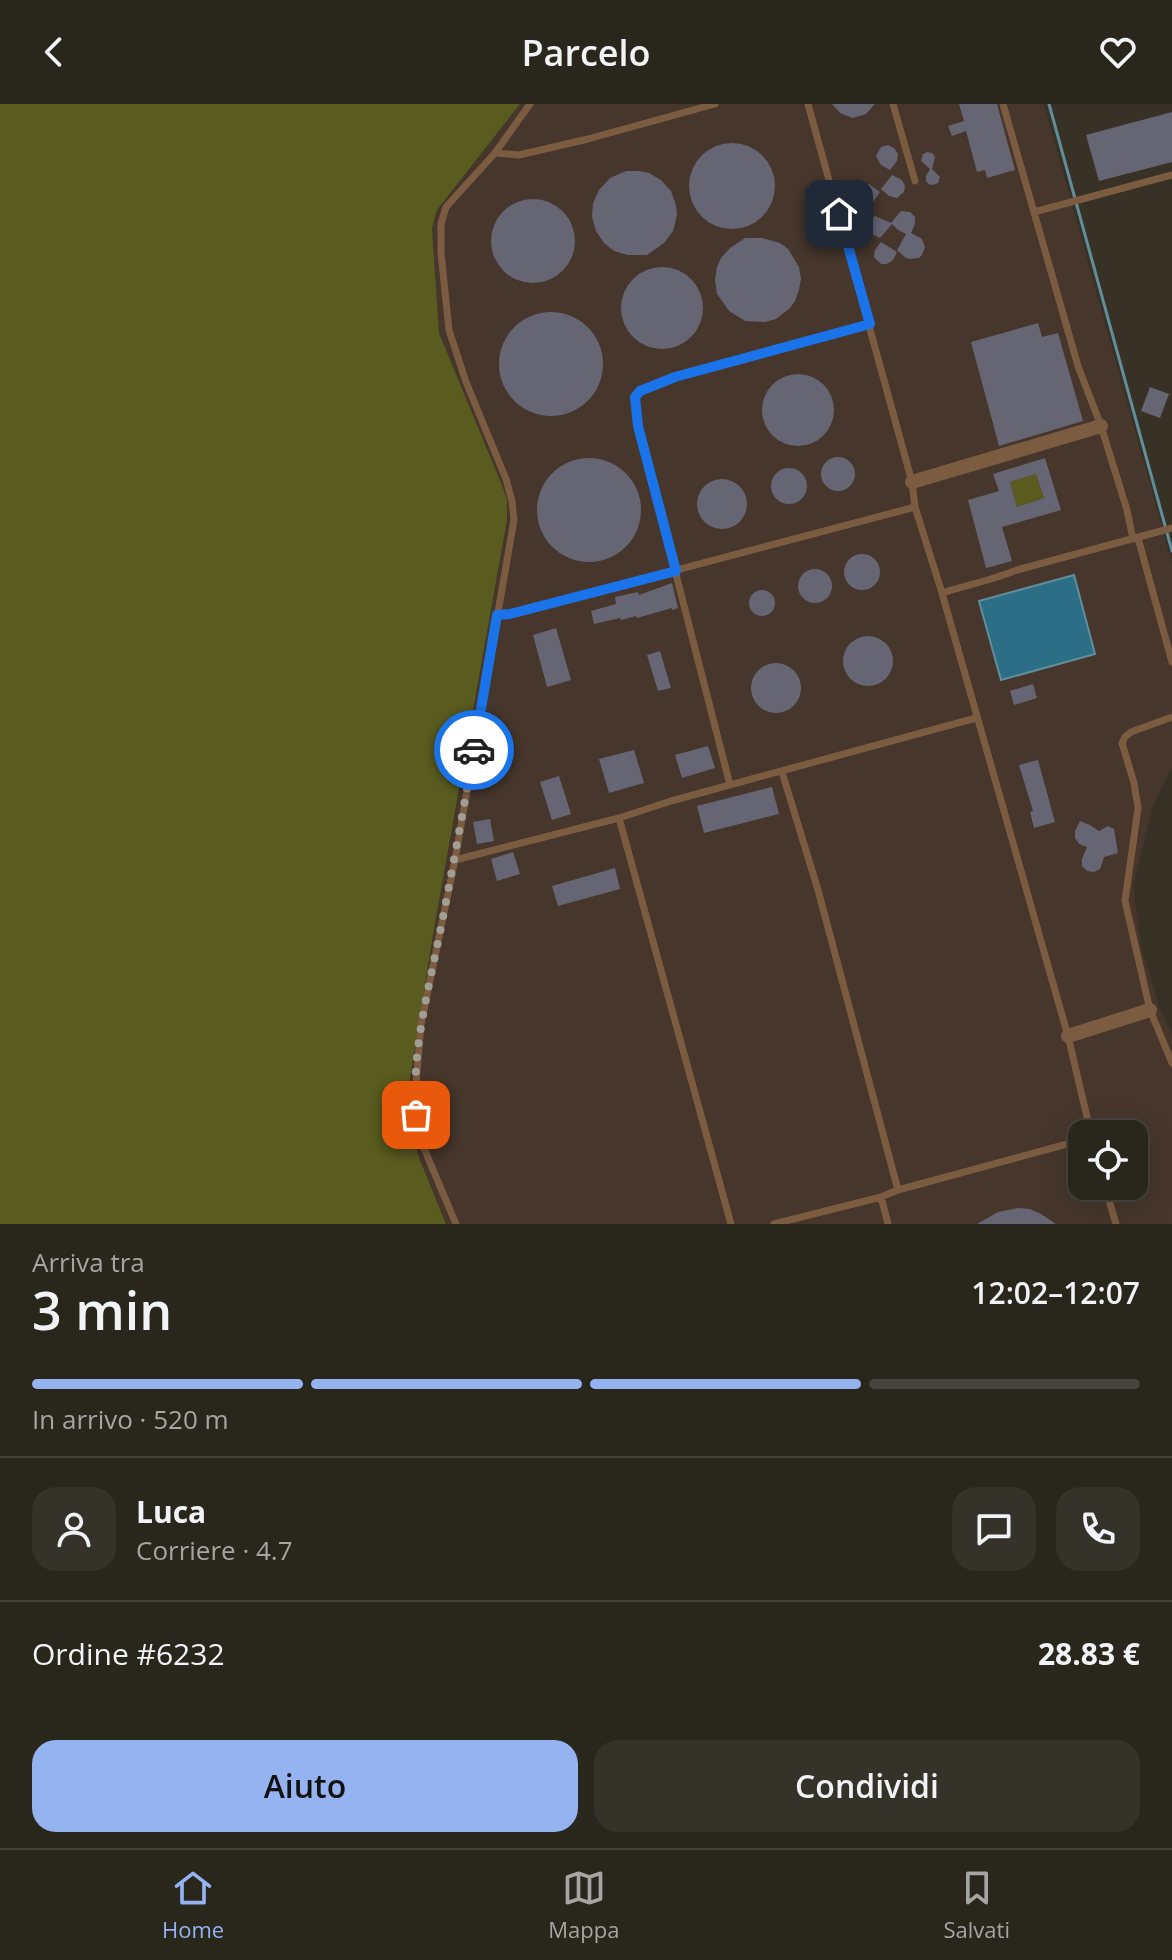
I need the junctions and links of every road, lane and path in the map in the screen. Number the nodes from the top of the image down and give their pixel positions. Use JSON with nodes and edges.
{"nodes":[{"id":1,"x":530,"y":104,"type":"edge"},
{"id":2,"x":715,"y":104,"type":"edge"},
{"id":3,"x":808,"y":104,"type":"edge"},
{"id":4,"x":893,"y":104,"type":"edge"},
{"id":5,"x":1003,"y":104,"type":"edge"},
{"id":6,"x":495,"y":153,"type":"junction"},
{"id":7,"x":1172,"y":175,"type":"edge"},
{"id":8,"x":915,"y":181,"type":"dead end"},
{"id":9,"x":1034,"y":212,"type":"junction"},
{"id":10,"x":870,"y":324,"type":"junction"},
{"id":11,"x":1101,"y":426,"type":"junction"},
{"id":12,"x":912,"y":482,"type":"junction"},
{"id":13,"x":915,"y":507,"type":"junction"},
{"id":14,"x":1172,"y":528,"type":"edge"},
{"id":15,"x":1136,"y":539,"type":"junction"},
{"id":16,"x":676,"y":571,"type":"junction"},
{"id":17,"x":942,"y":593,"type":"junction"},
{"id":18,"x":497,"y":615,"type":"junction"},
{"id":19,"x":1172,"y":662,"type":"edge"},
{"id":20,"x":1172,"y":717,"type":"edge"},
{"id":21,"x":976,"y":718,"type":"junction"},
{"id":22,"x":782,"y":772,"type":"junction"},
{"id":23,"x":730,"y":785,"type":"junction"},
{"id":24,"x":619,"y":818,"type":"junction"},
{"id":25,"x":455,"y":860,"type":"junction"},
{"id":26,"x":1150,"y":1010,"type":"junction"},
{"id":27,"x":1068,"y":1036,"type":"junction"},
{"id":28,"x":1172,"y":1063,"type":"edge"},
{"id":29,"x":1088,"y":1120,"type":"edge"},
{"id":30,"x":1068,"y":1144,"type":"edge"},
{"id":31,"x":898,"y":1190,"type":"junction"},
{"id":32,"x":881,"y":1197,"type":"junction"},
{"id":33,"x":1109,"y":1200,"type":"edge"},
{"id":34,"x":456,"y":1224,"type":"edge"},
{"id":35,"x":731,"y":1224,"type":"edge"},
{"id":36,"x":774,"y":1224,"type":"edge"},
{"id":37,"x":888,"y":1224,"type":"edge"},
{"id":38,"x":1116,"y":1224,"type":"edge"}],
"edges":[{"from":1,"to":6,"type":"lane"},
{"from":2,"to":6,"type":"lane"},
{"from":3,"to":10,"type":"lane"},
{"from":4,"to":8,"type":"lane"},
{"from":5,"to":9,"type":"lane"},
{"from":6,"to":18,"type":"lane"},
{"from":7,"to":9,"type":"lane"},
{"from":9,"to":11,"type":"lane"},
{"from":10,"to":12,"type":"lane"},
{"from":10,"to":16,"type":"lane"},
{"from":11,"to":12,"type":"street"},
{"from":11,"to":15,"type":"lane"},
{"from":12,"to":13,"type":"lane"},
{"from":13,"to":16,"type":"lane"},
{"from":13,"to":17,"type":"lane"},
{"from":14,"to":15,"type":"lane"},
{"from":15,"to":17,"type":"lane"},
{"from":15,"to":19,"type":"lane"},
{"from":16,"to":18,"type":"lane"},
{"from":16,"to":23,"type":"lane"},
{"from":17,"to":21,"type":"lane"},
{"from":18,"to":25,"type":"lane"},
{"from":20,"to":26,"type":"lane"},
{"from":21,"to":22,"type":"lane"},
{"from":21,"to":27,"type":"lane"},
{"from":22,"to":23,"type":"lane"},
{"from":22,"to":31,"type":"lane"},
{"from":23,"to":24,"type":"lane"},
{"from":24,"to":25,"type":"lane"},
{"from":24,"to":35,"type":"lane"},
{"from":25,"to":34,"type":"lane"},
{"from":26,"to":27,"type":"street"},
{"from":26,"to":28,"type":"lane"},
{"from":27,"to":29,"type":"lane"},
{"from":30,"to":31,"type":"lane"},
{"from":31,"to":32,"type":"lane"},
{"from":32,"to":36,"type":"lane"},
{"from":32,"to":37,"type":"lane"},
{"from":33,"to":38,"type":"lane"}]}
